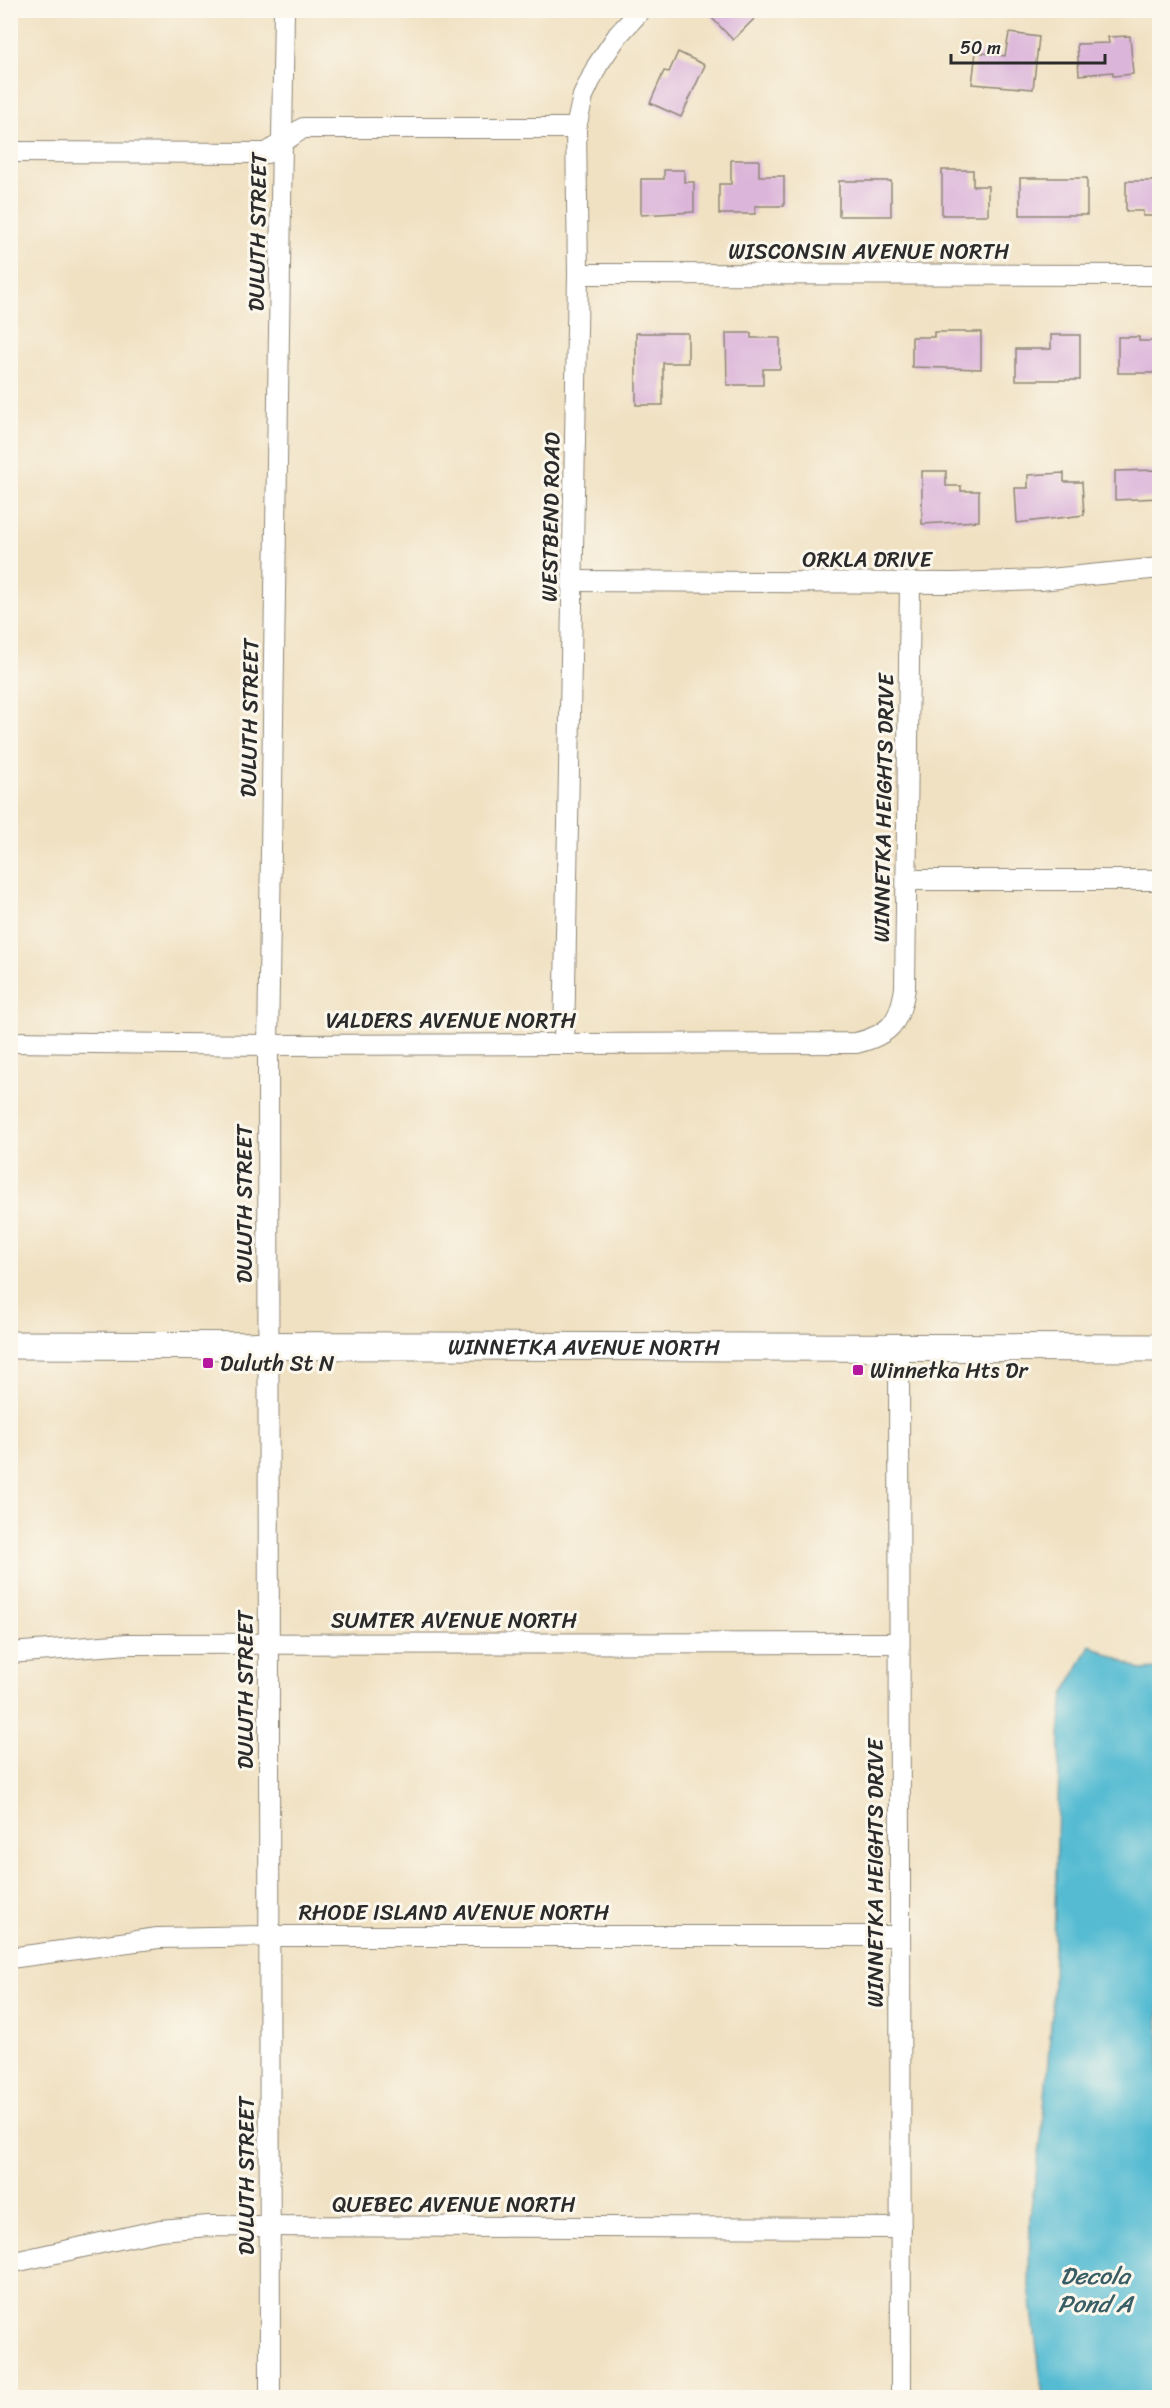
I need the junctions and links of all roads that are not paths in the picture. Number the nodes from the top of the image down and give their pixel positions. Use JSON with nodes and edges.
{"nodes":[{"id":1,"x":284,"y":10,"type":"edge"},
{"id":2,"x":641,"y":10,"type":"edge"},
{"id":3,"x":576,"y":128,"type":"junction"},
{"id":4,"x":282,"y":142,"type":"junction"},
{"id":5,"x":10,"y":152,"type":"edge"},
{"id":6,"x":578,"y":274,"type":"junction"},
{"id":7,"x":1160,"y":275,"type":"edge"},
{"id":8,"x":1160,"y":568,"type":"edge"},
{"id":9,"x":573,"y":581,"type":"junction"},
{"id":10,"x":910,"y":583,"type":"junction"},
{"id":11,"x":906,"y":880,"type":"junction"},
{"id":12,"x":1160,"y":880,"type":"edge"},
{"id":13,"x":889,"y":1030,"type":"joint"},
{"id":14,"x":10,"y":1042,"type":"edge"},
{"id":15,"x":268,"y":1044,"type":"junction"},
{"id":16,"x":564,"y":1044,"type":"junction"},
{"id":17,"x":10,"y":1345,"type":"edge"},
{"id":18,"x":267,"y":1347,"type":"junction"},
{"id":19,"x":899,"y":1348,"type":"junction"},
{"id":20,"x":1160,"y":1348,"type":"edge"},
{"id":21,"x":899,"y":1643,"type":"junction"},
{"id":22,"x":269,"y":1644,"type":"junction"},
{"id":23,"x":10,"y":1653,"type":"edge"},
{"id":24,"x":270,"y":1936,"type":"junction"},
{"id":25,"x":899,"y":1936,"type":"junction"},
{"id":26,"x":10,"y":1958,"type":"edge"},
{"id":27,"x":270,"y":2228,"type":"junction"},
{"id":28,"x":901,"y":2228,"type":"junction"},
{"id":29,"x":10,"y":2264,"type":"edge"},
{"id":30,"x":270,"y":2397,"type":"edge"},
{"id":31,"x":900,"y":2397,"type":"edge"}],
"edges":[{"from":1,"to":4,"type":"street","name":"DULUTH STREET"},
{"from":2,"to":3,"type":"street","name":"WESTBEND ROAD"},
{"from":3,"to":4,"type":"street"},
{"from":3,"to":6,"type":"street","name":"WESTBEND ROAD"},
{"from":4,"to":5,"type":"street"},
{"from":4,"to":15,"type":"street","name":"DULUTH STREET"},
{"from":6,"to":7,"type":"street","name":"WISCONSIN AVENUE NORTH"},
{"from":6,"to":9,"type":"street","name":"WESTBEND ROAD"},
{"from":8,"to":10,"type":"street","name":"ORKLA DRIVE"},
{"from":9,"to":10,"type":"street","name":"ORKLA DRIVE"},
{"from":9,"to":16,"type":"street","name":"WESTBEND ROAD"},
{"from":10,"to":11,"type":"street","name":"WINNETKA HEIGHTS DRIVE"},
{"from":11,"to":12,"type":"street"},
{"from":11,"to":13,"type":"street","name":"WINNETKA HEIGHTS DRIVE"},
{"from":13,"to":16,"type":"street","name":"VALDERS AVENUE NORTH"},
{"from":14,"to":15,"type":"street","name":"VALDERS AVENUE NORTH"},
{"from":15,"to":16,"type":"street","name":"VALDERS AVENUE NORTH"},
{"from":15,"to":18,"type":"street","name":"DULUTH STREET"},
{"from":17,"to":18,"type":"main road","name":"WINNETKA AVENUE NORTH"},
{"from":18,"to":19,"type":"main road","name":"WINNETKA AVENUE NORTH"},
{"from":18,"to":22,"type":"street","name":"DULUTH STREET"},
{"from":19,"to":20,"type":"main road","name":"WINNETKA AVENUE NORTH"},
{"from":19,"to":21,"type":"street","name":"WINNETKA HEIGHTS DRIVE"},
{"from":21,"to":22,"type":"street","name":"SUMTER AVENUE NORTH"},
{"from":21,"to":25,"type":"street","name":"WINNETKA HEIGHTS DRIVE"},
{"from":22,"to":23,"type":"street","name":"SUMTER AVENUE NORTH"},
{"from":22,"to":24,"type":"street","name":"DULUTH STREET"},
{"from":24,"to":25,"type":"street","name":"RHODE ISLAND AVENUE NORTH"},
{"from":24,"to":26,"type":"street","name":"RHODE ISLAND AVENUE NORTH"},
{"from":24,"to":27,"type":"street","name":"DULUTH STREET"},
{"from":25,"to":28,"type":"street","name":"WINNETKA HEIGHTS DRIVE"},
{"from":27,"to":28,"type":"street","name":"QUEBEC AVENUE NORTH"},
{"from":27,"to":29,"type":"street","name":"QUEBEC AVENUE NORTH"},
{"from":27,"to":30,"type":"street","name":"DULUTH STREET"},
{"from":28,"to":31,"type":"street","name":"WINNETKA HEIGHTS DRIVE"}]}
